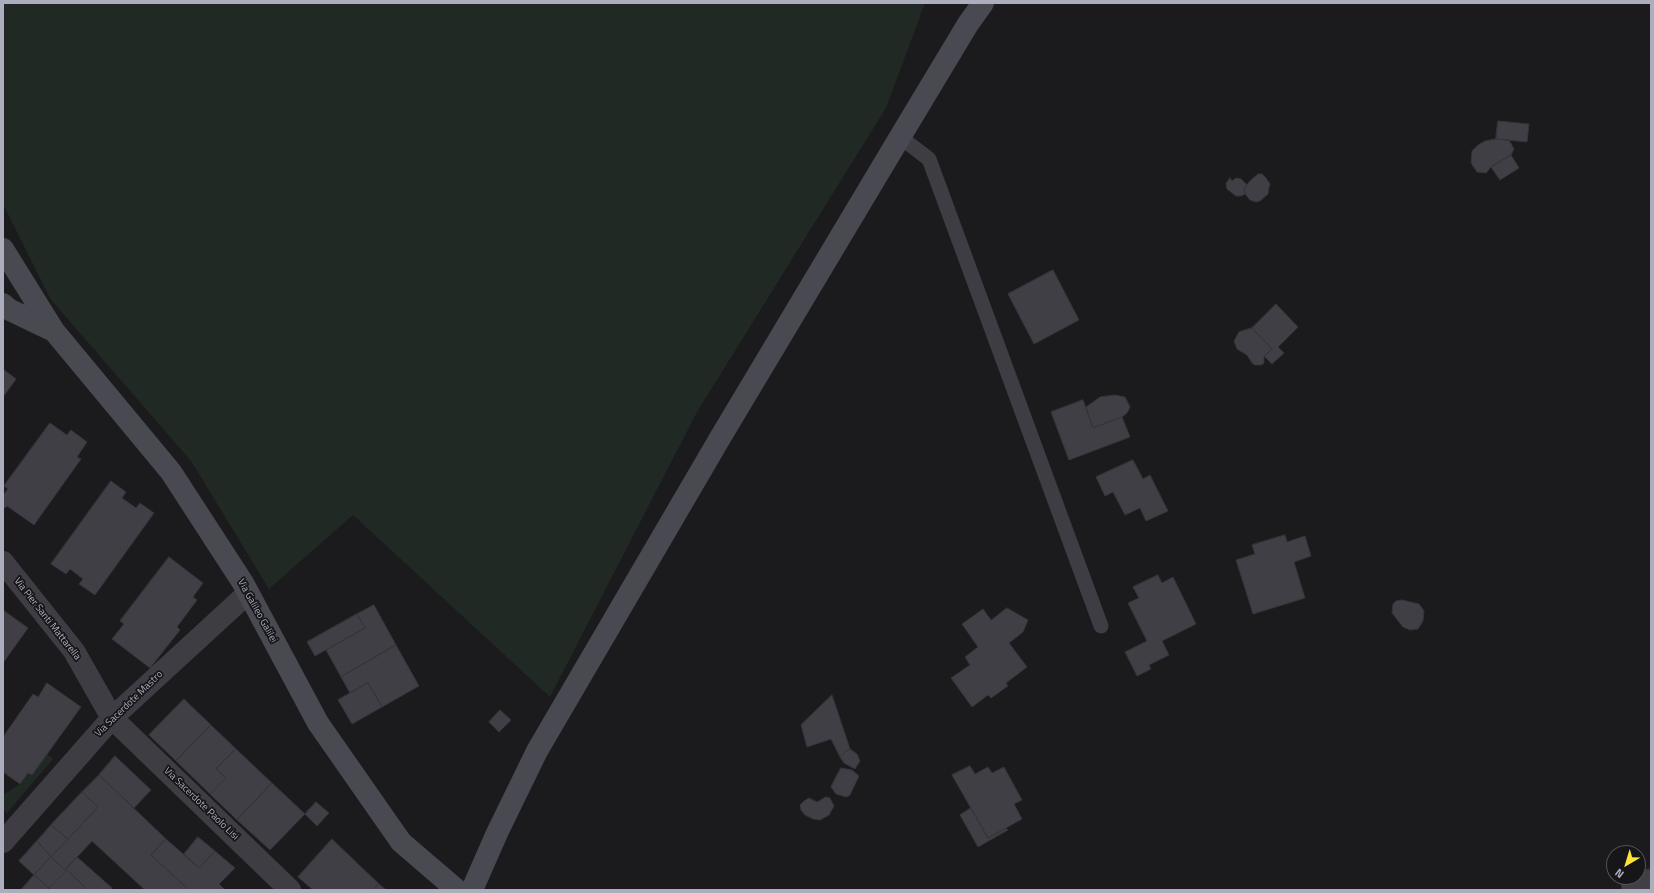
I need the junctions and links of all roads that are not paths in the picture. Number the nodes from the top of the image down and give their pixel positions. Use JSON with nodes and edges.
{"nodes":[{"id":1,"x":983,"y":3,"type":"edge"},
{"id":2,"x":900,"y":136,"type":"junction"},
{"id":3,"x":3,"y":249,"type":"edge"},
{"id":4,"x":3,"y":304,"type":"edge"},
{"id":5,"x":54,"y":331,"type":"junction"},
{"id":6,"x":3,"y":562,"type":"edge"},
{"id":7,"x":248,"y":593,"type":"junction"},
{"id":8,"x":1101,"y":626,"type":"dead end"},
{"id":9,"x":112,"y":718,"type":"junction"},
{"id":10,"x":3,"y":842,"type":"edge"},
{"id":11,"x":290,"y":890,"type":"edge"},
{"id":12,"x":457,"y":890,"type":"edge"},
{"id":13,"x":472,"y":890,"type":"edge"}],
"edges":[{"from":1,"to":2,"type":"street"},
{"from":2,"to":8,"type":"lane"},
{"from":2,"to":13,"type":"street"},
{"from":3,"to":5,"type":"street","name":"Via Galileo Galilei"},
{"from":4,"to":5,"type":"street"},
{"from":5,"to":7,"type":"street","name":"Via Galileo Galilei"},
{"from":6,"to":9,"type":"street","name":"Via Pier Santi Mattarella"},
{"from":7,"to":9,"type":"street","name":"Via Sacerdote Mastro"},
{"from":7,"to":12,"type":"street","name":"Via Galileo Galilei"},
{"from":9,"to":10,"type":"street","name":"Via Sacerdote Mastro"},
{"from":9,"to":11,"type":"street","name":"Via Sacerdote Paolo Lisi"}]}
